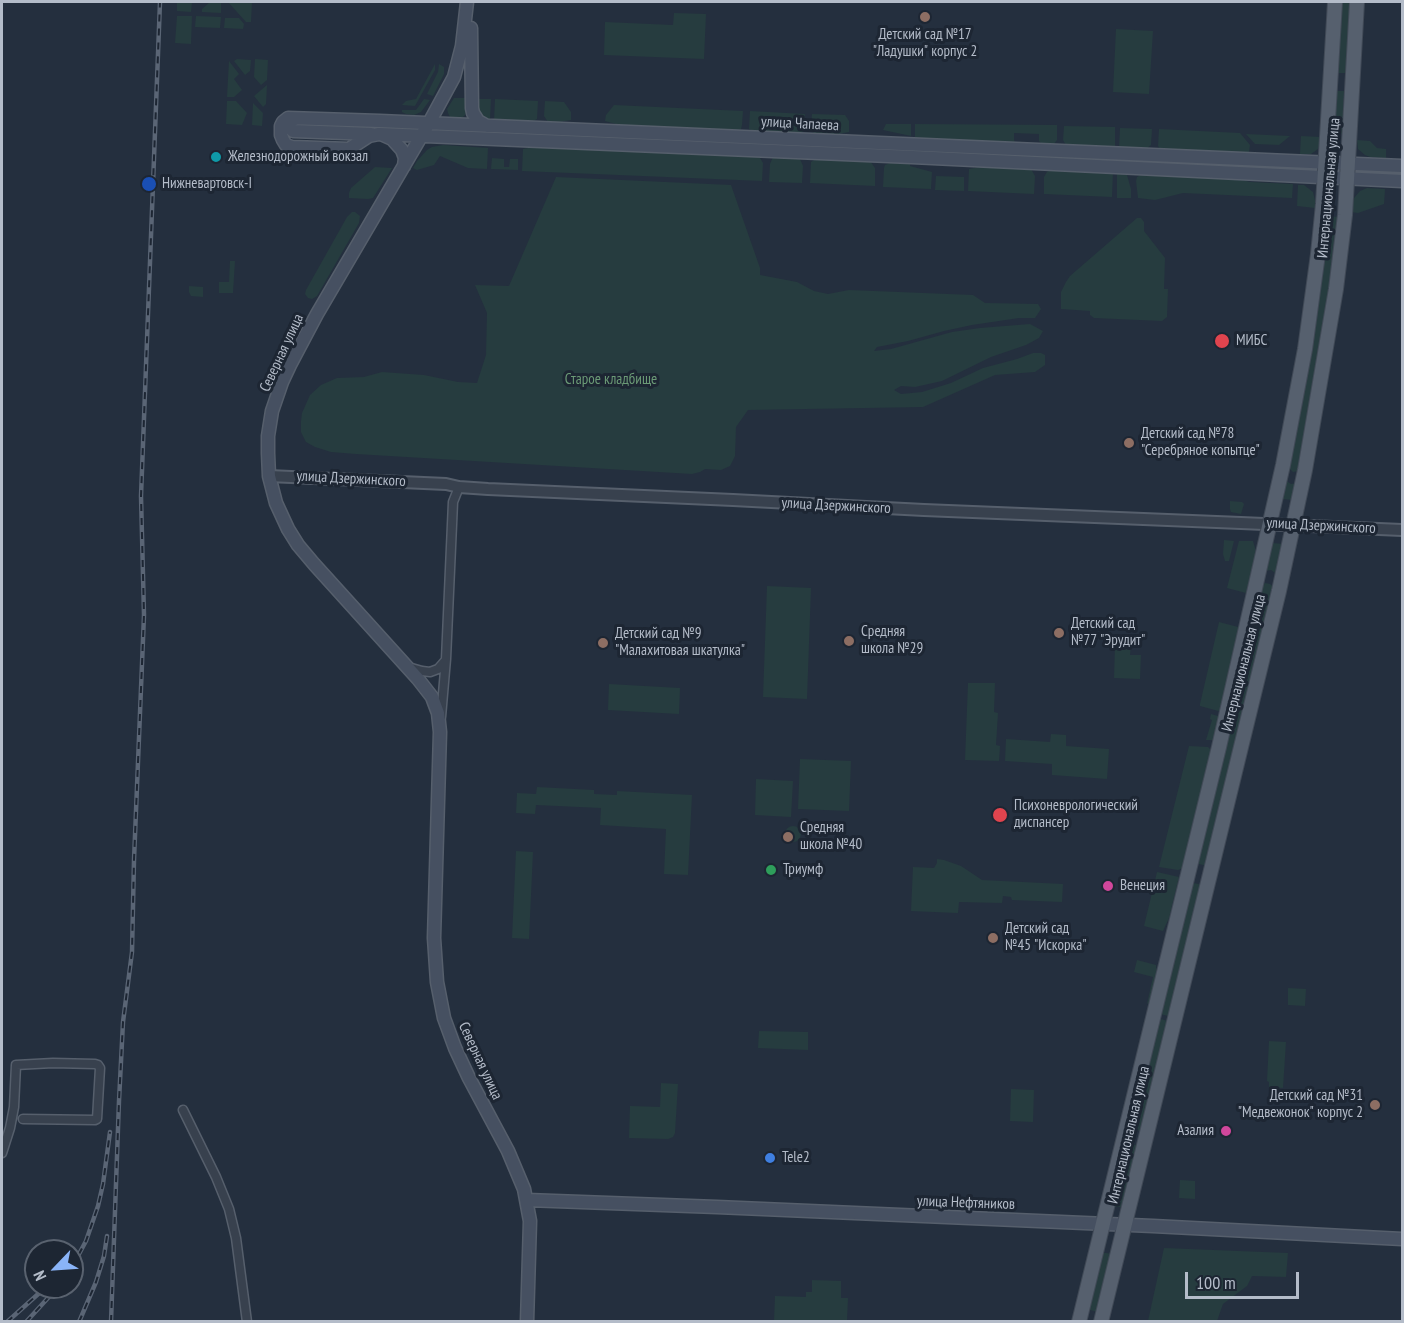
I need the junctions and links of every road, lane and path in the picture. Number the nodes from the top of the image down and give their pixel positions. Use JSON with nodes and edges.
{"nodes":[{"id":1,"x":469,"y":2,"type":"edge"},
{"id":2,"x":1335,"y":2,"type":"edge"},
{"id":3,"x":1357,"y":2,"type":"edge"},
{"id":4,"x":1331,"y":82,"type":"junction"},
{"id":5,"x":1353,"y":84,"type":"junction"},
{"id":6,"x":296,"y":118,"type":"junction"},
{"id":7,"x":429,"y":123,"type":"junction"},
{"id":8,"x":487,"y":126,"type":"junction"},
{"id":9,"x":376,"y":134,"type":"junction"},
{"id":10,"x":673,"y":134,"type":"junction"},
{"id":11,"x":421,"y":136,"type":"junction"},
{"id":12,"x":673,"y":147,"type":"junction"},
{"id":13,"x":1325,"y":162,"type":"junction"},
{"id":14,"x":1348,"y":163,"type":"junction"},
{"id":15,"x":404,"y":166,"type":"junction"},
{"id":16,"x":1402,"y":166,"type":"edge"},
{"id":17,"x":1324,"y":177,"type":"junction"},
{"id":18,"x":1347,"y":178,"type":"junction"},
{"id":19,"x":1402,"y":181,"type":"edge"},
{"id":20,"x":1283,"y":465,"type":"junction"},
{"id":21,"x":1305,"y":470,"type":"junction"},
{"id":22,"x":269,"y":476,"type":"junction"},
{"id":23,"x":459,"y":487,"type":"junction"},
{"id":24,"x":1270,"y":524,"type":"junction"},
{"id":25,"x":1294,"y":525,"type":"junction"},
{"id":26,"x":1402,"y":530,"type":"edge"},
{"id":27,"x":1256,"y":585,"type":"junction"},
{"id":28,"x":1279,"y":591,"type":"junction"},
{"id":29,"x":446,"y":659,"type":"junction"},
{"id":30,"x":408,"y":666,"type":"junction"},
{"id":31,"x":440,"y":732,"type":"junction"},
{"id":32,"x":183,"y":1110,"type":"dead end"},
{"id":33,"x":23,"y":1119,"type":"dead end"},
{"id":34,"x":1127,"y":1123,"type":"junction"},
{"id":35,"x":1148,"y":1128,"type":"junction"},
{"id":36,"x":2,"y":1153,"type":"edge"},
{"id":37,"x":527,"y":1200,"type":"junction"},
{"id":38,"x":1103,"y":1224,"type":"junction"},
{"id":39,"x":1124,"y":1225,"type":"junction"},
{"id":40,"x":1402,"y":1239,"type":"edge"},
{"id":41,"x":1080,"y":1319,"type":"edge"},
{"id":42,"x":1101,"y":1321,"type":"edge"},
{"id":43,"x":248,"y":1322,"type":"edge"},
{"id":44,"x":527,"y":1322,"type":"edge"}],
"edges":[{"from":1,"to":7,"type":"main road","name":"Северная улица"},
{"from":1,"to":8,"type":"main road"},
{"from":2,"to":4,"type":"main road","name":"Интернациональная улица"},
{"from":3,"to":5,"type":"main road","name":"Интернациональная улица"},
{"from":4,"to":5,"type":"main road"},
{"from":4,"to":13,"type":"main road","name":"Интернациональная улица"},
{"from":5,"to":14,"type":"main road","name":"Интернациональная улица"},
{"from":6,"to":7,"type":"main road","name":"улица Чапаева"},
{"from":6,"to":9,"type":"main road","name":"улица Чапаева"},
{"from":6,"to":9,"type":"main road"},
{"from":7,"to":8,"type":"main road","name":"улица Чапаева"},
{"from":7,"to":11,"type":"main road","name":"Северная улица"},
{"from":8,"to":10,"type":"main road","name":"улица Чапаева"},
{"from":9,"to":11,"type":"main road","name":"улица Чапаева"},
{"from":9,"to":15,"type":"main road"},
{"from":10,"to":12,"type":"main road"},
{"from":10,"to":13,"type":"main road","name":"улица Чапаева"},
{"from":11,"to":12,"type":"main road","name":"улица Чапаева"},
{"from":11,"to":15,"type":"main road","name":"Северная улица"},
{"from":12,"to":17,"type":"main road","name":"улица Чапаева"},
{"from":13,"to":14,"type":"main road","name":"улица Чапаева"},
{"from":13,"to":17,"type":"main road","name":"Интернациональная улица"},
{"from":14,"to":16,"type":"main road","name":"улица Чапаева"},
{"from":14,"to":18,"type":"main road","name":"Интернациональная улица"},
{"from":15,"to":22,"type":"main road","name":"Северная улица"},
{"from":17,"to":18,"type":"main road","name":"улица Чапаева"},
{"from":17,"to":20,"type":"main road","name":"Интернациональная улица"},
{"from":18,"to":19,"type":"main road","name":"улица Чапаева"},
{"from":18,"to":21,"type":"main road","name":"Интернациональная улица"},
{"from":20,"to":21,"type":"main road"},
{"from":20,"to":24,"type":"main road","name":"Интернациональная улица"},
{"from":21,"to":25,"type":"main road","name":"Интернациональная улица"},
{"from":22,"to":23,"type":"street","name":"улица Дзержинского"},
{"from":22,"to":30,"type":"main road","name":"Северная улица"},
{"from":23,"to":24,"type":"street","name":"улица Дзержинского"},
{"from":23,"to":29,"type":"street","name":"Северная улица"},
{"from":24,"to":25,"type":"street","name":"улица Дзержинского"},
{"from":24,"to":27,"type":"main road","name":"Интернациональная улица"},
{"from":25,"to":26,"type":"street","name":"улица Дзержинского"},
{"from":25,"to":28,"type":"main road","name":"Интернациональная улица"},
{"from":27,"to":28,"type":"main road"},
{"from":27,"to":34,"type":"main road","name":"Интернациональная улица"},
{"from":28,"to":35,"type":"main road","name":"Интернациональная улица"},
{"from":29,"to":30,"type":"street"},
{"from":29,"to":31,"type":"street","name":"Северная улица"},
{"from":30,"to":31,"type":"main road","name":"Северная улица"},
{"from":31,"to":37,"type":"main road","name":"Северная улица"},
{"from":32,"to":43,"type":"street"},
{"from":33,"to":36,"type":"street"},
{"from":34,"to":35,"type":"main road"},
{"from":34,"to":38,"type":"main road","name":"Интернациональная улица"},
{"from":35,"to":39,"type":"main road","name":"Интернациональная улица"},
{"from":37,"to":38,"type":"main road","name":"улица Нефтяников"},
{"from":37,"to":44,"type":"main road","name":"Северная улица"},
{"from":38,"to":39,"type":"main road","name":"улица Нефтяников"},
{"from":38,"to":41,"type":"main road","name":"Интернациональная улица"},
{"from":39,"to":40,"type":"main road","name":"улица Нефтяников"},
{"from":39,"to":42,"type":"main road","name":"Интернациональная улица"},
{"from":41,"to":42,"type":"main road"}]}
